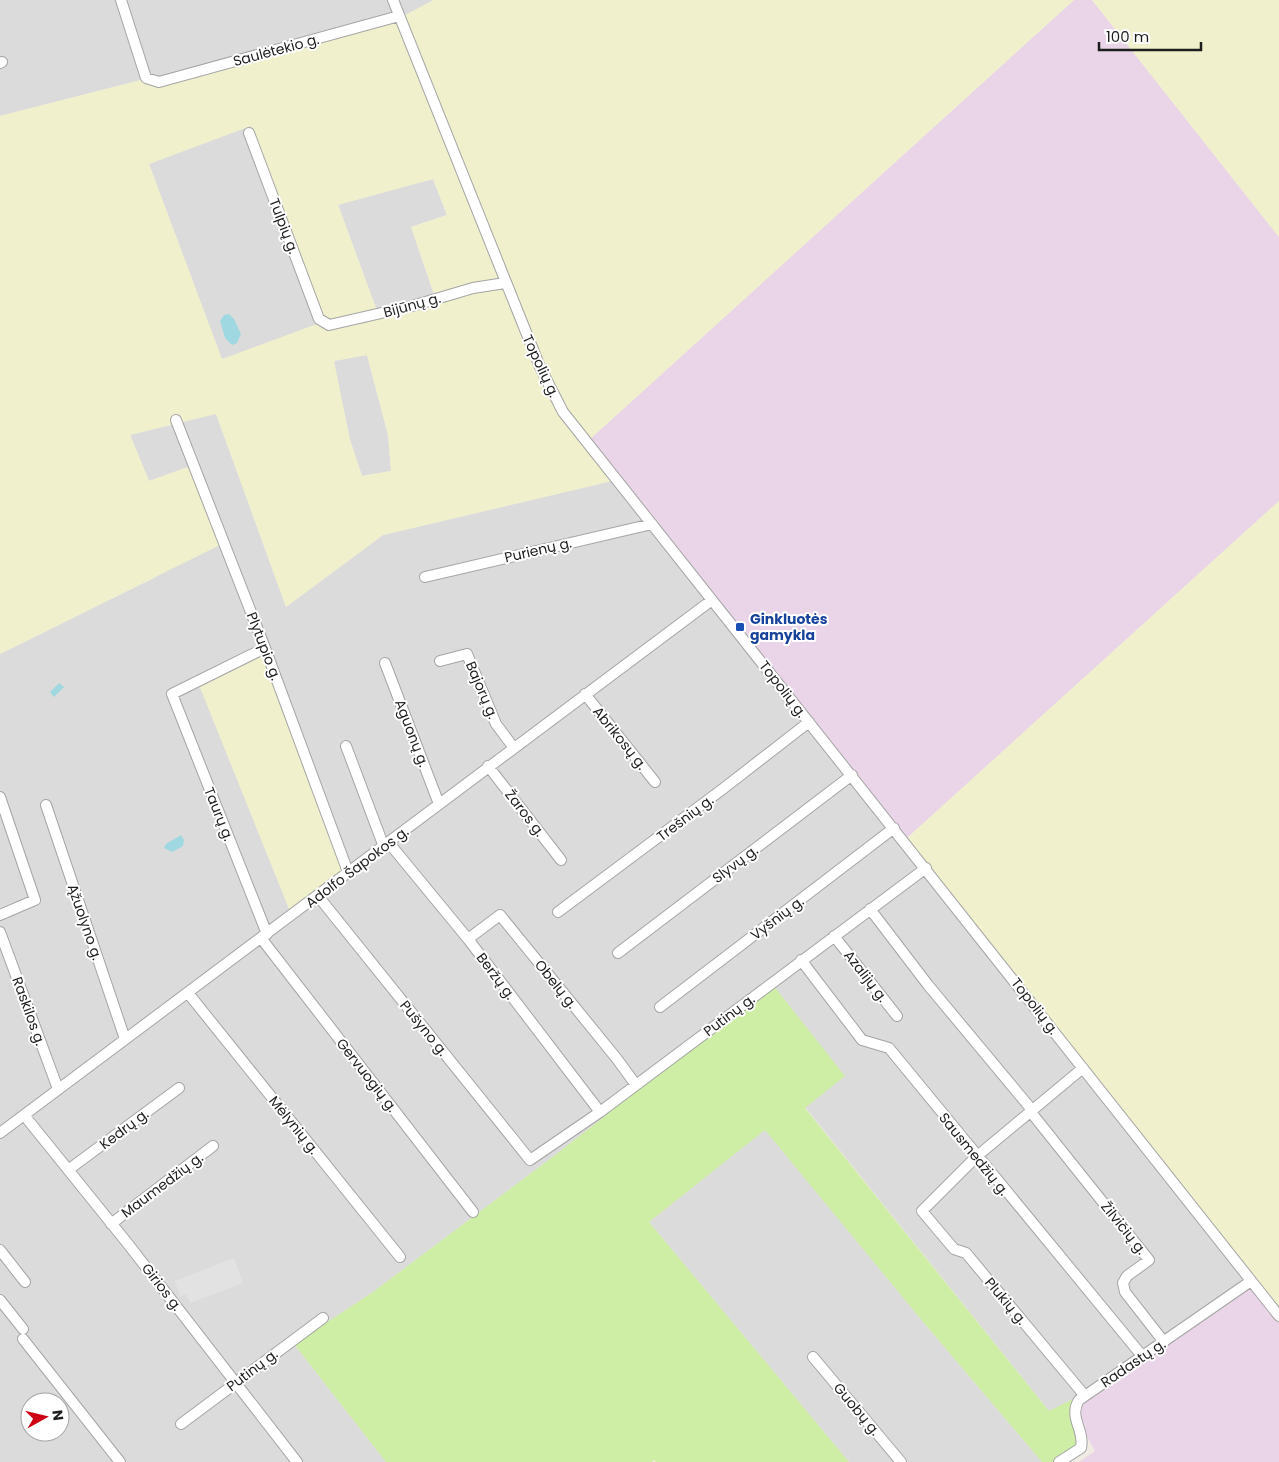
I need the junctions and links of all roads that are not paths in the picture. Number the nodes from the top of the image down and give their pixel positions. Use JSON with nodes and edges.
{"nodes":[{"id":1,"x":120,"y":0,"type":"edge"},
{"id":2,"x":393,"y":0,"type":"edge"},
{"id":3,"x":399,"y":16,"type":"junction"},
{"id":4,"x":249,"y":133,"type":"dead end"},
{"id":5,"x":505,"y":283,"type":"junction"},
{"id":6,"x":319,"y":320,"type":"joint"},
{"id":7,"x":176,"y":420,"type":"dead end"},
{"id":8,"x":652,"y":524,"type":"junction"},
{"id":9,"x":425,"y":576,"type":"dead end"},
{"id":10,"x":712,"y":600,"type":"junction"},
{"id":11,"x":265,"y":648,"type":"junction"},
{"id":12,"x":440,"y":661,"type":"dead end"},
{"id":13,"x":385,"y":663,"type":"dead end"},
{"id":14,"x":585,"y":694,"type":"junction"},
{"id":15,"x":809,"y":722,"type":"junction"},
{"id":16,"x":346,"y":746,"type":"dead end"},
{"id":17,"x":514,"y":748,"type":"junction"},
{"id":18,"x":488,"y":766,"type":"junction"},
{"id":19,"x":852,"y":775,"type":"junction"},
{"id":20,"x":655,"y":782,"type":"dead end"},
{"id":21,"x":0,"y":797,"type":"edge"},
{"id":22,"x":439,"y":804,"type":"junction"},
{"id":23,"x":46,"y":805,"type":"dead end"},
{"id":24,"x":894,"y":828,"type":"junction"},
{"id":25,"x":387,"y":845,"type":"junction"},
{"id":26,"x":561,"y":860,"type":"dead end"},
{"id":27,"x":926,"y":868,"type":"junction"},
{"id":28,"x":348,"y":872,"type":"junction"},
{"id":29,"x":318,"y":896,"type":"junction"},
{"id":30,"x":870,"y":909,"type":"junction"},
{"id":31,"x":558,"y":912,"type":"dead end"},
{"id":32,"x":0,"y":914,"type":"edge"},
{"id":33,"x":0,"y":932,"type":"edge"},
{"id":34,"x":264,"y":936,"type":"junction"},
{"id":35,"x":834,"y":936,"type":"junction"},
{"id":36,"x":468,"y":939,"type":"junction"},
{"id":37,"x":618,"y":953,"type":"dead end"},
{"id":38,"x":801,"y":960,"type":"junction"},
{"id":39,"x":188,"y":993,"type":"junction"},
{"id":40,"x":660,"y":1007,"type":"dead end"},
{"id":41,"x":897,"y":1016,"type":"dead end"},
{"id":42,"x":125,"y":1040,"type":"junction"},
{"id":43,"x":1084,"y":1068,"type":"junction"},
{"id":44,"x":636,"y":1086,"type":"junction"},
{"id":45,"x":179,"y":1088,"type":"dead end"},
{"id":46,"x":58,"y":1089,"type":"junction"},
{"id":47,"x":1031,"y":1110,"type":"junction"},
{"id":48,"x":600,"y":1112,"type":"junction"},
{"id":49,"x":24,"y":1115,"type":"junction"},
{"id":50,"x":0,"y":1133,"type":"edge"},
{"id":51,"x":213,"y":1146,"type":"dead end"},
{"id":52,"x":976,"y":1157,"type":"junction"},
{"id":53,"x":530,"y":1160,"type":"joint"},
{"id":54,"x":68,"y":1170,"type":"junction"},
{"id":55,"x":473,"y":1212,"type":"dead end"},
{"id":56,"x":111,"y":1224,"type":"junction"},
{"id":57,"x":0,"y":1250,"type":"edge"},
{"id":58,"x":400,"y":1257,"type":"dead end"},
{"id":59,"x":1251,"y":1281,"type":"junction"},
{"id":60,"x":25,"y":1282,"type":"dead end"},
{"id":61,"x":0,"y":1300,"type":"edge"},
{"id":62,"x":1279,"y":1316,"type":"edge"},
{"id":63,"x":323,"y":1318,"type":"dead end"},
{"id":64,"x":1164,"y":1342,"type":"junction"},
{"id":65,"x":813,"y":1357,"type":"dead end"},
{"id":66,"x":1143,"y":1357,"type":"junction"},
{"id":67,"x":236,"y":1382,"type":"junction"},
{"id":68,"x":1085,"y":1396,"type":"junction"},
{"id":69,"x":181,"y":1424,"type":"dead end"},
{"id":70,"x":120,"y":1462,"type":"edge"},
{"id":71,"x":297,"y":1462,"type":"edge"},
{"id":72,"x":901,"y":1462,"type":"edge"},
{"id":73,"x":1059,"y":1462,"type":"edge"}],
"edges":[{"from":1,"to":3,"type":"street","name":"Saulėtekio g."},
{"from":2,"to":3,"type":"street","name":"Topolių g."},
{"from":3,"to":5,"type":"street","name":"Topolių g."},
{"from":4,"to":6,"type":"street","name":"Tulpių g."},
{"from":5,"to":6,"type":"street","name":"Bijūnų g."},
{"from":5,"to":8,"type":"street","name":"Topolių g."},
{"from":7,"to":11,"type":"street","name":"Plytupio g."},
{"from":8,"to":9,"type":"street","name":"Purienų g."},
{"from":8,"to":10,"type":"street","name":"Topolių g."},
{"from":10,"to":14,"type":"street","name":"Adolfo Šapokos g."},
{"from":10,"to":15,"type":"street","name":"Topolių g."},
{"from":11,"to":28,"type":"street","name":"Plytupio g."},
{"from":11,"to":34,"type":"street","name":"Taurų g."},
{"from":12,"to":17,"type":"street","name":"Bajorų g."},
{"from":13,"to":22,"type":"street","name":"Aguonų g."},
{"from":14,"to":17,"type":"street","name":"Adolfo Šapokos g."},
{"from":14,"to":20,"type":"street","name":"Abrikosų g."},
{"from":15,"to":19,"type":"street","name":"Topolių g."},
{"from":15,"to":31,"type":"street","name":"Trešnių g."},
{"from":16,"to":25,"type":"street","name":"Beržų g."},
{"from":17,"to":18,"type":"street","name":"Adolfo Šapokos g."},
{"from":18,"to":22,"type":"street","name":"Adolfo Šapokos g."},
{"from":18,"to":26,"type":"street","name":"Žaros g."},
{"from":19,"to":24,"type":"street","name":"Topolių g."},
{"from":19,"to":37,"type":"street","name":"Slyvų g."},
{"from":21,"to":32,"type":"street"},
{"from":22,"to":25,"type":"street","name":"Adolfo Šapokos g."},
{"from":23,"to":42,"type":"street","name":"Ąžuolyno g."},
{"from":24,"to":27,"type":"street","name":"Topolių g."},
{"from":24,"to":40,"type":"street","name":"Vyšnių g."},
{"from":25,"to":28,"type":"street","name":"Adolfo Šapokos g."},
{"from":25,"to":36,"type":"street","name":"Beržų g."},
{"from":27,"to":30,"type":"street","name":"Putinų g."},
{"from":27,"to":43,"type":"street","name":"Topolių g."},
{"from":28,"to":29,"type":"street","name":"Adolfo Šapokos g."},
{"from":29,"to":34,"type":"street","name":"Adolfo Šapokos g."},
{"from":29,"to":53,"type":"street","name":"Pušyno g."},
{"from":30,"to":35,"type":"street","name":"Putinų g."},
{"from":30,"to":47,"type":"street","name":"Žilvičių g."},
{"from":33,"to":46,"type":"street","name":"Raskilos g."},
{"from":34,"to":39,"type":"street","name":"Adolfo Šapokos g."},
{"from":34,"to":55,"type":"street","name":"Gervuogių g."},
{"from":35,"to":38,"type":"street","name":"Putinų g."},
{"from":35,"to":41,"type":"street","name":"Azalijų g."},
{"from":36,"to":44,"type":"street","name":"Obelų g."},
{"from":36,"to":48,"type":"street","name":"Beržų g."},
{"from":38,"to":44,"type":"street","name":"Putinų g."},
{"from":38,"to":52,"type":"street","name":"Sausmedžių g."},
{"from":39,"to":42,"type":"street","name":"Adolfo Šapokos g."},
{"from":39,"to":58,"type":"street","name":"Mėlynių g."},
{"from":42,"to":46,"type":"street","name":"Adolfo Šapokos g."},
{"from":43,"to":47,"type":"street"},
{"from":43,"to":59,"type":"street","name":"Topolių g."},
{"from":44,"to":48,"type":"street","name":"Putinų g."},
{"from":45,"to":54,"type":"street","name":"Kedrų g."},
{"from":46,"to":49,"type":"street","name":"Adolfo Šapokos g."},
{"from":47,"to":52,"type":"street"},
{"from":47,"to":64,"type":"street","name":"Žilvičių g."},
{"from":48,"to":53,"type":"street","name":"Putinų g."},
{"from":49,"to":50,"type":"street","name":"Adolfo Šapokos g."},
{"from":49,"to":54,"type":"street","name":"Girios g."},
{"from":51,"to":56,"type":"street","name":"Maumedžių g."},
{"from":52,"to":66,"type":"street","name":"Sausmedžių g."},
{"from":52,"to":68,"type":"street","name":"Plukių g."},
{"from":54,"to":56,"type":"street","name":"Girios g."},
{"from":56,"to":67,"type":"street","name":"Girios g."},
{"from":57,"to":60,"type":"street"},
{"from":59,"to":62,"type":"street","name":"Topolių g."},
{"from":59,"to":64,"type":"street","name":"Radastų g."},
{"from":61,"to":70,"type":"street"},
{"from":63,"to":67,"type":"street","name":"Putinų g."},
{"from":64,"to":66,"type":"street","name":"Radastų g."},
{"from":65,"to":72,"type":"street","name":"Guobų g."},
{"from":66,"to":68,"type":"street","name":"Radastų g."},
{"from":67,"to":69,"type":"street","name":"Putinų g."},
{"from":67,"to":71,"type":"street","name":"Girios g."},
{"from":68,"to":73,"type":"street","name":"Radastų g."}]}
